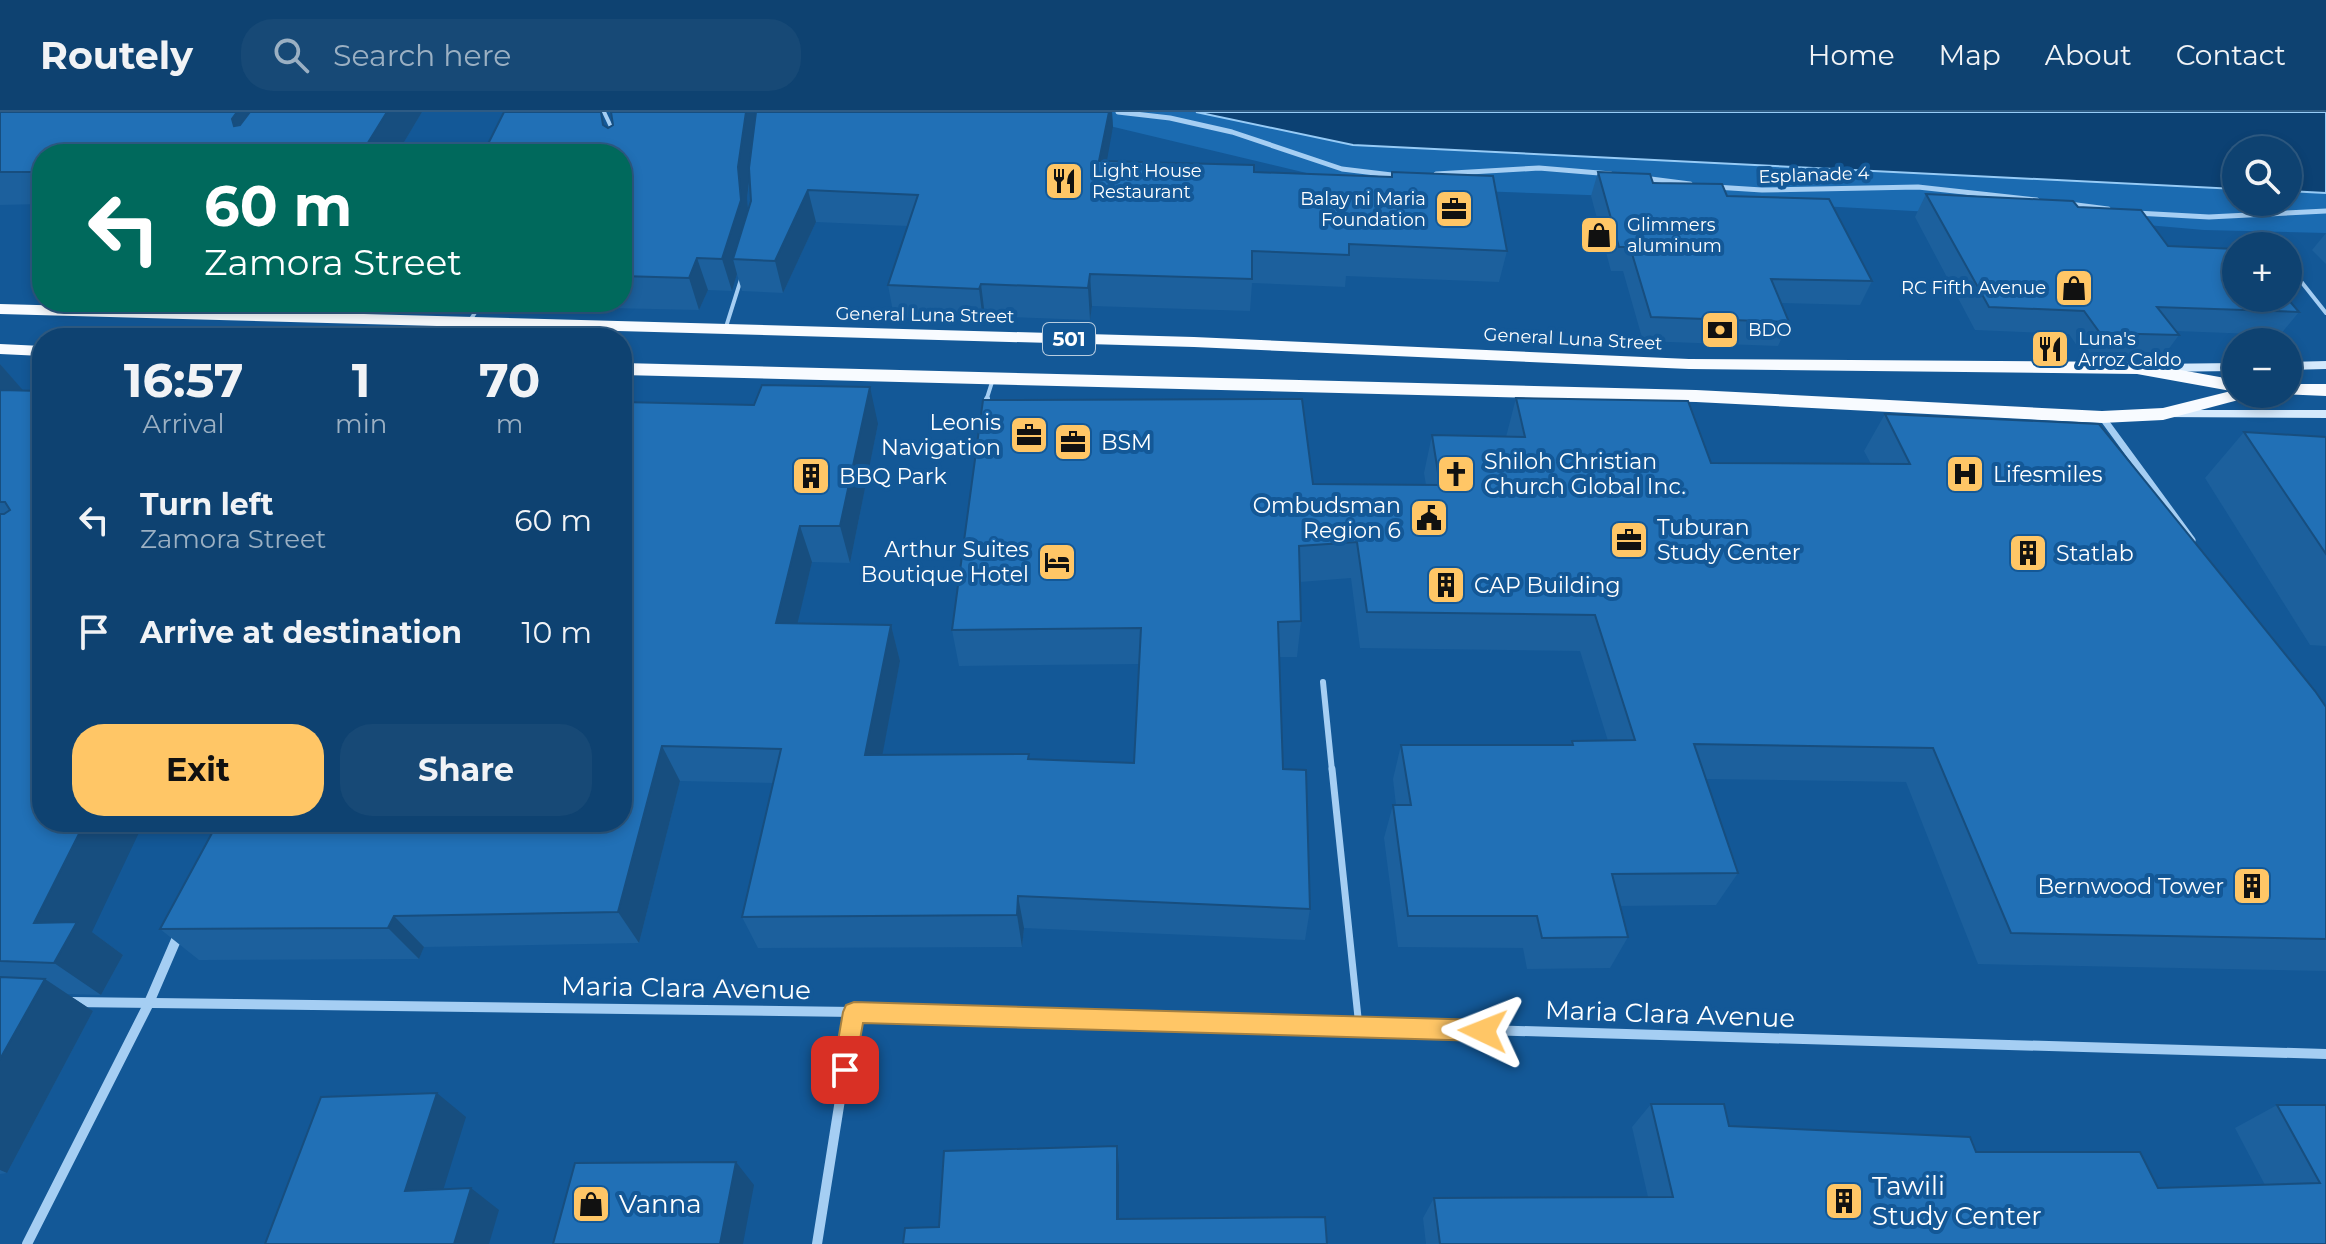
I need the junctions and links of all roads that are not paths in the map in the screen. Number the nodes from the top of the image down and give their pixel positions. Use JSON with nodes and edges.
{"nodes":[{"id":1,"x":604,"y":112,"type":"edge"},
{"id":2,"x":1118,"y":112,"type":"edge"},
{"id":3,"x":616,"y":137,"type":"edge"},
{"id":4,"x":1434,"y":174,"type":"edge"},
{"id":5,"x":1617,"y":175,"type":"edge"},
{"id":6,"x":1404,"y":176,"type":"edge"},
{"id":7,"x":1632,"y":177,"type":"edge"},
{"id":8,"x":1692,"y":184,"type":"edge"},
{"id":9,"x":1707,"y":186,"type":"edge"},
{"id":10,"x":2044,"y":201,"type":"edge"},
{"id":11,"x":2059,"y":203,"type":"edge"},
{"id":12,"x":2326,"y":211,"type":"edge"},
{"id":13,"x":743,"y":272,"type":"edge"},
{"id":14,"x":2302,"y":283,"type":"edge"},
{"id":15,"x":0,"y":309,"type":"edge"},
{"id":16,"x":32,"y":309,"type":"edge"},
{"id":17,"x":238,"y":312,"type":"edge"},
{"id":18,"x":476,"y":312,"type":"edge"},
{"id":19,"x":2326,"y":313,"type":"edge"},
{"id":20,"x":469,"y":322,"type":"junction"},
{"id":21,"x":552,"y":328,"type":"edge"},
{"id":22,"x":725,"y":330,"type":"junction"},
{"id":23,"x":632,"y":333,"type":"edge"},
{"id":24,"x":0,"y":349,"type":"edge"},
{"id":25,"x":32,"y":351,"type":"edge"},
{"id":26,"x":2326,"y":365,"type":"edge"},
{"id":27,"x":2302,"y":366,"type":"edge"},
{"id":28,"x":2222,"y":367,"type":"edge"},
{"id":29,"x":2137,"y":368,"type":"junction"},
{"id":30,"x":632,"y":369,"type":"edge"},
{"id":31,"x":993,"y":379,"type":"junction"},
{"id":32,"x":2222,"y":383,"type":"edge"},
{"id":33,"x":2302,"y":390,"type":"edge"},
{"id":34,"x":2326,"y":390,"type":"edge"},
{"id":35,"x":2222,"y":399,"type":"edge"},
{"id":36,"x":2163,"y":414,"type":"junction"},
{"id":37,"x":2326,"y":414,"type":"edge"},
{"id":38,"x":984,"y":417,"type":"edge"},
{"id":39,"x":2102,"y":417,"type":"junction"},
{"id":40,"x":2199,"y":549,"type":"edge"},
{"id":41,"x":1323,"y":682,"type":"dead end"},
{"id":42,"x":184,"y":920,"type":"edge"},
{"id":43,"x":59,"y":1001,"type":"edge"},
{"id":44,"x":148,"y":1005,"type":"junction"},
{"id":45,"x":854,"y":1012,"type":"junction"},
{"id":46,"x":1359,"y":1027,"type":"junction"},
{"id":47,"x":2326,"y":1054,"type":"edge"},
{"id":48,"x":27,"y":1244,"type":"edge"},
{"id":49,"x":817,"y":1244,"type":"edge"}],
"edges":[{"from":1,"to":3,"type":"lane"},
{"from":2,"to":6,"type":"street"},
{"from":4,"to":5,"type":"street"},
{"from":7,"to":8,"type":"street"},
{"from":9,"to":10,"type":"street","name":"Esplanade 4"},
{"from":11,"to":12,"type":"street"},
{"from":13,"to":22,"type":"lane"},
{"from":14,"to":19,"type":"lane"},
{"from":15,"to":16,"type":"highway","name":"General Luna Street","number":"501"},
{"from":17,"to":20,"type":"highway","name":"General Luna Street","number":"501"},
{"from":18,"to":20,"type":"lane"},
{"from":20,"to":21,"type":"highway","name":"General Luna Street","number":"501"},
{"from":22,"to":23,"type":"highway","name":"General Luna Street","number":"501"},
{"from":22,"to":29,"type":"highway","name":"General Luna Street","number":"501"},
{"from":24,"to":25,"type":"highway"},
{"from":26,"to":27,"type":"main road"},
{"from":28,"to":29,"type":"main road","name":"General Luna Street","number":"501"},
{"from":29,"to":32,"type":"highway","name":"General Luna Street","number":"501"},
{"from":30,"to":31,"type":"highway","number":"501"},
{"from":31,"to":38,"type":"lane"},
{"from":31,"to":39,"type":"highway","number":"501"},
{"from":33,"to":34,"type":"highway"},
{"from":35,"to":36,"type":"highway","number":"501"},
{"from":36,"to":37,"type":"main road","number":"501"},
{"from":36,"to":39,"type":"highway","number":"501"},
{"from":39,"to":40,"type":"street"},
{"from":41,"to":46,"type":"lane"},
{"from":42,"to":44,"type":"street"},
{"from":43,"to":44,"type":"street","name":"Maria Clara Avenue"},
{"from":44,"to":45,"type":"street","name":"Maria Clara Avenue"},
{"from":44,"to":48,"type":"street"},
{"from":45,"to":46,"type":"street","name":"Maria Clara Avenue"},
{"from":45,"to":49,"type":"street"},
{"from":46,"to":47,"type":"street","name":"Maria Clara Avenue"}]}
